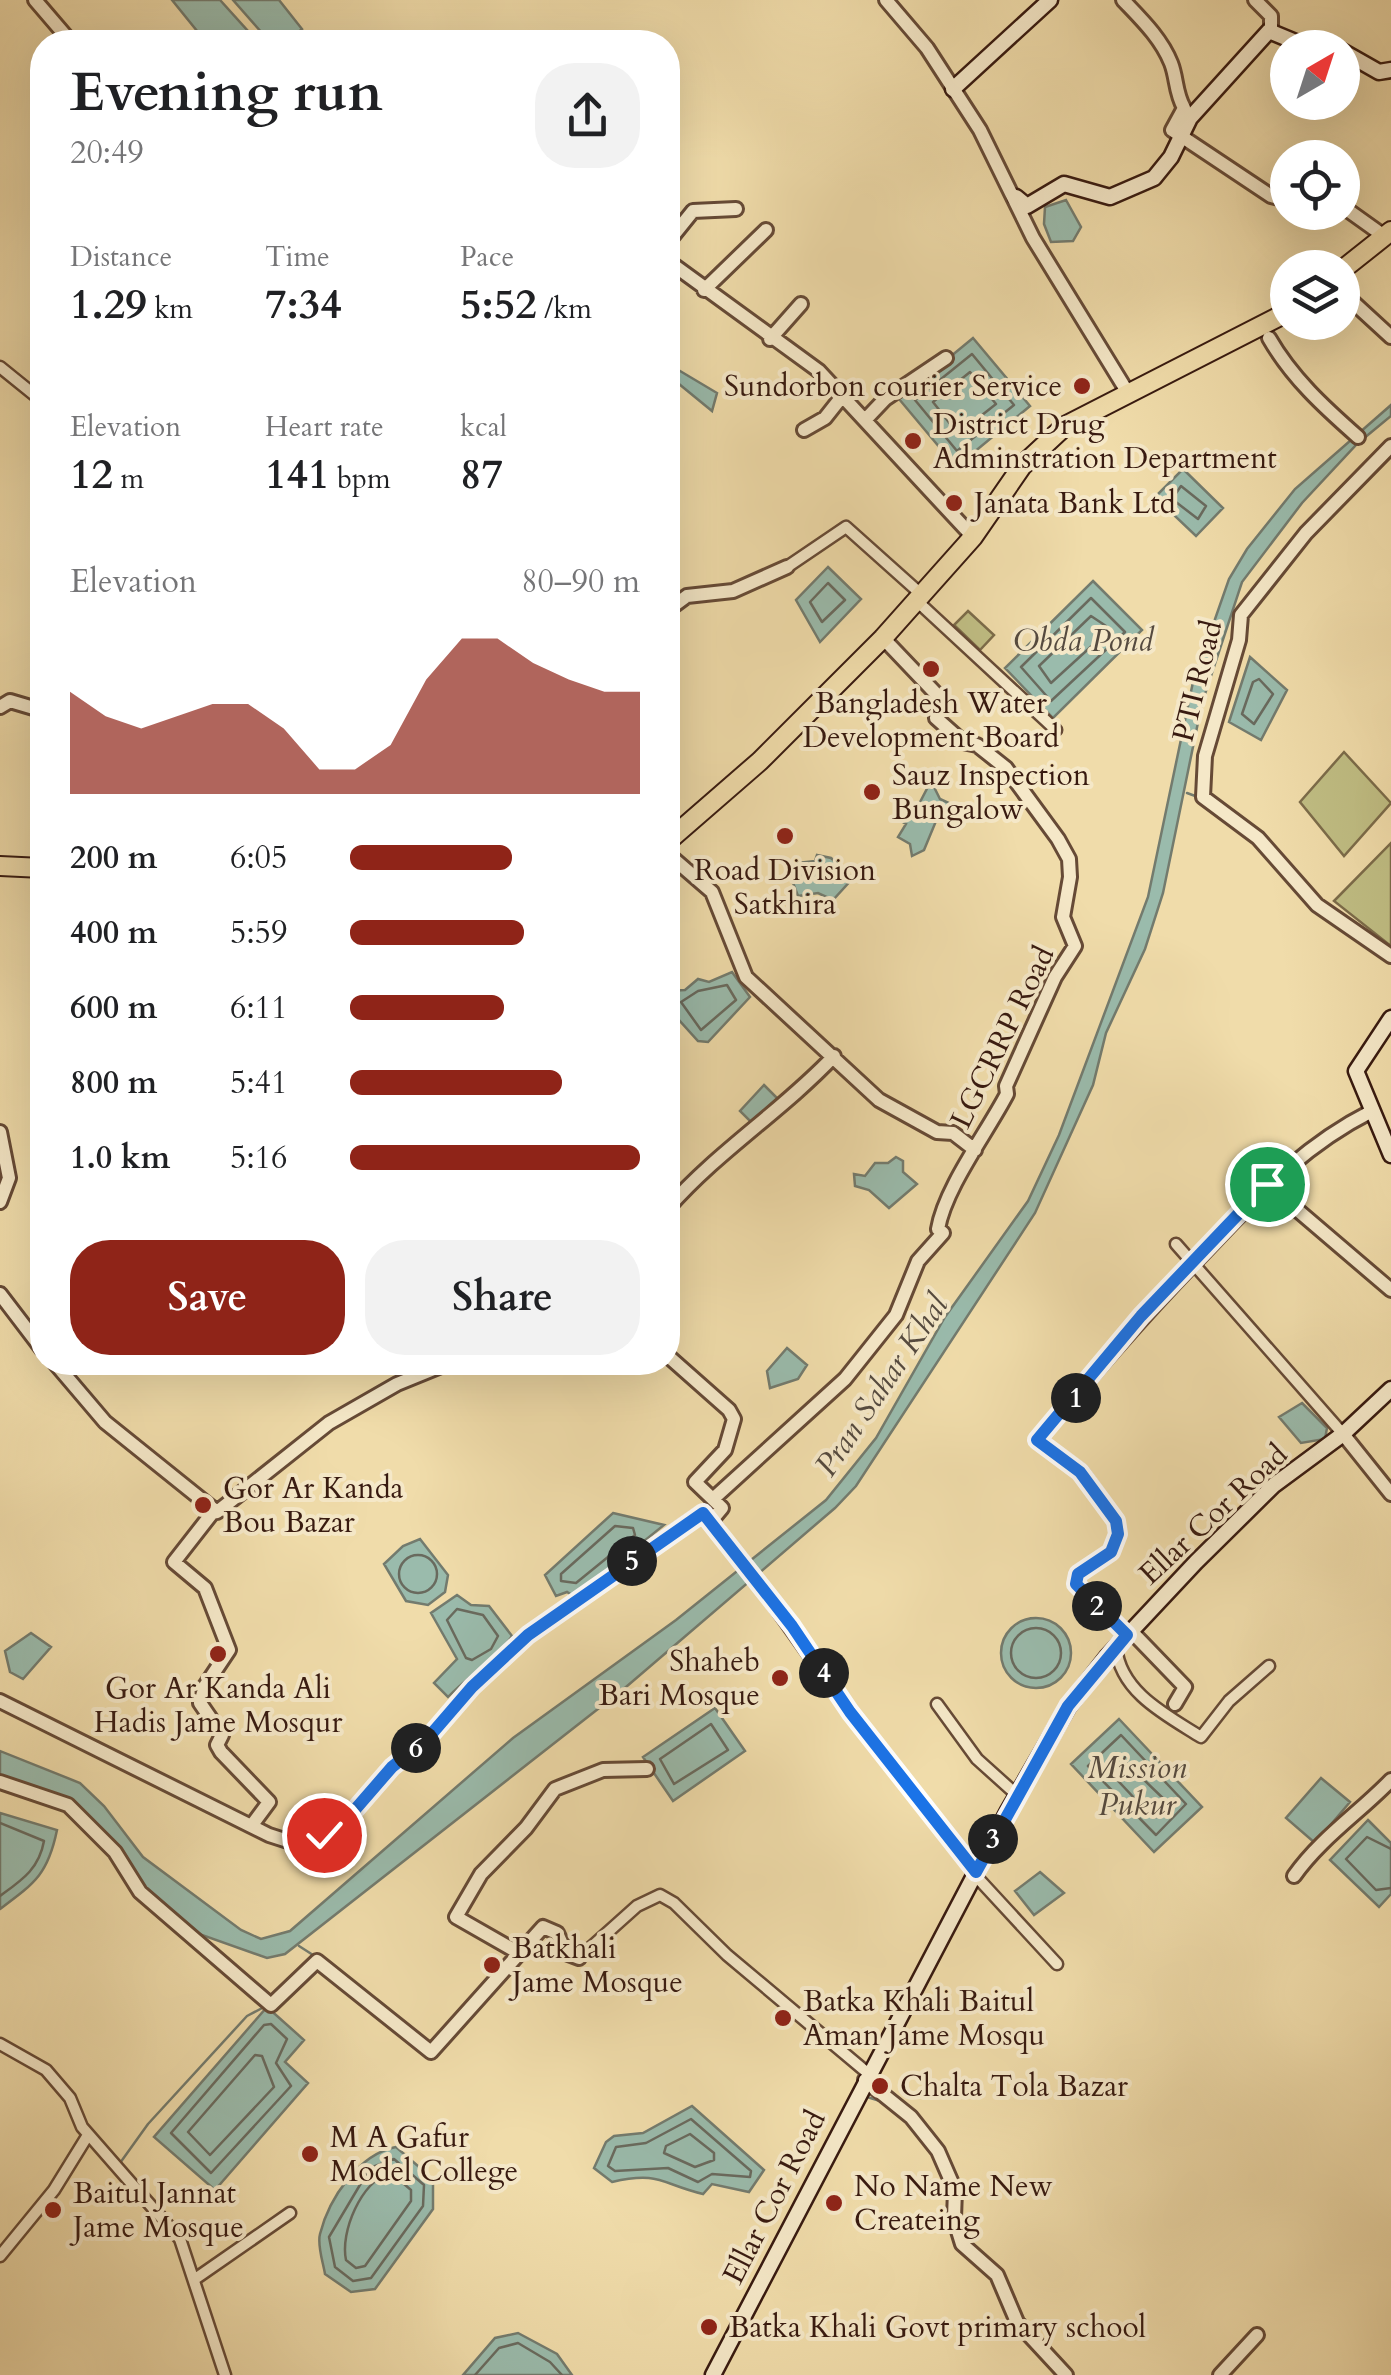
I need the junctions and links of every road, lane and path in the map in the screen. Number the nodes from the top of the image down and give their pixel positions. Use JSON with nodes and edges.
{"nodes":[{"id":1,"x":35,"y":0,"type":"edge"},
{"id":2,"x":886,"y":0,"type":"edge"},
{"id":3,"x":1050,"y":0,"type":"edge"},
{"id":4,"x":1122,"y":0,"type":"edge"},
{"id":5,"x":1255,"y":0,"type":"edge"},
{"id":6,"x":61,"y":30,"type":"edge"},
{"id":7,"x":1270,"y":30,"type":"edge"},
{"id":8,"x":1270,"y":31,"type":"edge"},
{"id":9,"x":1360,"y":61,"type":"edge"},
{"id":10,"x":1391,"y":70,"type":"edge"},
{"id":11,"x":953,"y":89,"type":"junction"},
{"id":12,"x":1178,"y":135,"type":"junction"},
{"id":13,"x":1270,"y":195,"type":"edge"},
{"id":14,"x":1016,"y":197,"type":"junction"},
{"id":15,"x":736,"y":210,"type":"dead end"},
{"id":16,"x":1360,"y":217,"type":"edge"},
{"id":17,"x":680,"y":227,"type":"edge"},
{"id":18,"x":766,"y":230,"type":"dead end"},
{"id":19,"x":1387,"y":234,"type":"edge"},
{"id":20,"x":1360,"y":256,"type":"edge"},
{"id":21,"x":680,"y":271,"type":"edge"},
{"id":22,"x":704,"y":290,"type":"junction"},
{"id":23,"x":801,"y":304,"type":"dead end"},
{"id":24,"x":1360,"y":309,"type":"edge"},
{"id":25,"x":1270,"y":321,"type":"edge"},
{"id":26,"x":1391,"y":337,"type":"edge"},
{"id":27,"x":1268,"y":338,"type":"dead end"},
{"id":28,"x":770,"y":339,"type":"junction"},
{"id":29,"x":946,"y":358,"type":"dead end"},
{"id":30,"x":0,"y":367,"type":"edge"},
{"id":31,"x":30,"y":391,"type":"edge"},
{"id":32,"x":844,"y":394,"type":"junction"},
{"id":33,"x":1128,"y":394,"type":"junction"},
{"id":34,"x":866,"y":419,"type":"junction"},
{"id":35,"x":804,"y":430,"type":"dead end"},
{"id":36,"x":1358,"y":437,"type":"dead end"},
{"id":37,"x":1391,"y":446,"type":"edge"},
{"id":38,"x":973,"y":537,"type":"junction"},
{"id":39,"x":787,"y":567,"type":"joint"},
{"id":40,"x":920,"y":599,"type":"junction"},
{"id":41,"x":680,"y":601,"type":"edge"},
{"id":42,"x":884,"y":638,"type":"junction"},
{"id":43,"x":0,"y":707,"type":"edge"},
{"id":44,"x":30,"y":707,"type":"edge"},
{"id":45,"x":1056,"y":730,"type":"dead end"},
{"id":46,"x":680,"y":830,"type":"edge"},
{"id":47,"x":680,"y":864,"type":"edge"},
{"id":48,"x":0,"y":866,"type":"edge"},
{"id":49,"x":30,"y":867,"type":"edge"},
{"id":50,"x":1391,"y":956,"type":"edge"},
{"id":51,"x":1391,"y":1018,"type":"edge"},
{"id":52,"x":834,"y":1056,"type":"junction"},
{"id":53,"x":1372,"y":1111,"type":"junction"},
{"id":54,"x":0,"y":1132,"type":"edge"},
{"id":55,"x":974,"y":1150,"type":"junction"},
{"id":56,"x":1391,"y":1154,"type":"edge"},
{"id":57,"x":1267,"y":1184,"type":"junction"},
{"id":58,"x":680,"y":1196,"type":"edge"},
{"id":59,"x":0,"y":1202,"type":"edge"},
{"id":60,"x":1176,"y":1244,"type":"dead end"},
{"id":61,"x":1193,"y":1264,"type":"junction"},
{"id":62,"x":1391,"y":1290,"type":"edge"},
{"id":63,"x":0,"y":1294,"type":"edge"},
{"id":64,"x":30,"y":1333,"type":"edge"},
{"id":65,"x":680,"y":1367,"type":"edge"},
{"id":66,"x":65,"y":1375,"type":"edge"},
{"id":67,"x":419,"y":1375,"type":"edge"},
{"id":68,"x":1391,"y":1389,"type":"edge"},
{"id":69,"x":1344,"y":1434,"type":"junction"},
{"id":70,"x":1391,"y":1494,"type":"edge"},
{"id":71,"x":713,"y":1499,"type":"junction"},
{"id":72,"x":213,"y":1512,"type":"junction"},
{"id":73,"x":712,"y":1520,"type":"junction"},
{"id":74,"x":740,"y":1560,"type":"joint"},
{"id":75,"x":756,"y":1581,"type":"joint"},
{"id":76,"x":1129,"y":1633,"type":"junction"},
{"id":77,"x":1116,"y":1647,"type":"junction"},
{"id":78,"x":1270,"y":1666,"type":"dead end"},
{"id":79,"x":0,"y":1701,"type":"edge"},
{"id":80,"x":937,"y":1704,"type":"dead end"},
{"id":81,"x":1175,"y":1704,"type":"dead end"},
{"id":82,"x":647,"y":1769,"type":"dead end"},
{"id":83,"x":1391,"y":1780,"type":"edge"},
{"id":84,"x":0,"y":1782,"type":"edge"},
{"id":85,"x":1017,"y":1795,"type":"junction"},
{"id":86,"x":252,"y":1825,"type":"junction"},
{"id":87,"x":975,"y":1873,"type":"junction"},
{"id":88,"x":1294,"y":1876,"type":"dead end"},
{"id":89,"x":518,"y":1953,"type":"junction"},
{"id":90,"x":579,"y":1958,"type":"joint"},
{"id":91,"x":1057,"y":1964,"type":"dead end"},
{"id":92,"x":0,"y":2044,"type":"edge"},
{"id":93,"x":868,"y":2077,"type":"junction"},
{"id":94,"x":88,"y":2134,"type":"junction"},
{"id":95,"x":290,"y":2214,"type":"dead end"},
{"id":96,"x":0,"y":2256,"type":"edge"},
{"id":97,"x":195,"y":2278,"type":"junction"},
{"id":98,"x":1257,"y":2335,"type":"dead end"},
{"id":99,"x":224,"y":2375,"type":"edge"},
{"id":100,"x":713,"y":2375,"type":"edge"},
{"id":101,"x":1066,"y":2375,"type":"edge"},
{"id":102,"x":1220,"y":2375,"type":"edge"}],
"edges":[{"from":1,"to":6,"type":"street"},
{"from":2,"to":11,"type":"street"},
{"from":3,"to":11,"type":"main road"},
{"from":4,"to":12,"type":"street"},
{"from":5,"to":7,"type":"street"},
{"from":8,"to":12,"type":"main road"},
{"from":9,"to":10,"type":"main road"},
{"from":11,"to":14,"type":"street"},
{"from":12,"to":13,"type":"street"},
{"from":12,"to":14,"type":"main road"},
{"from":14,"to":33,"type":"street"},
{"from":15,"to":17,"type":"street"},
{"from":16,"to":19,"type":"street"},
{"from":18,"to":22,"type":"street"},
{"from":19,"to":20,"type":"highway"},
{"from":21,"to":22,"type":"street"},
{"from":22,"to":28,"type":"street"},
{"from":23,"to":28,"type":"street"},
{"from":24,"to":26,"type":"street"},
{"from":25,"to":33,"type":"highway"},
{"from":27,"to":36,"type":"street"},
{"from":28,"to":32,"type":"street"},
{"from":29,"to":34,"type":"street"},
{"from":30,"to":31,"type":"street"},
{"from":32,"to":34,"type":"street"},
{"from":32,"to":35,"type":"street"},
{"from":33,"to":38,"type":"highway"},
{"from":34,"to":38,"type":"street"},
{"from":37,"to":50,"type":"street","name":"PTI Road"},
{"from":38,"to":40,"type":"highway"},
{"from":39,"to":40,"type":"street"},
{"from":39,"to":41,"type":"street"},
{"from":40,"to":42,"type":"highway"},
{"from":40,"to":45,"type":"street"},
{"from":42,"to":46,"type":"highway"},
{"from":42,"to":55,"type":"street","name":"LGCRRP Road"},
{"from":43,"to":44,"type":"street"},
{"from":47,"to":52,"type":"street"},
{"from":48,"to":49,"type":"highway"},
{"from":51,"to":53,"type":"main road"},
{"from":52,"to":55,"type":"street"},
{"from":52,"to":58,"type":"street"},
{"from":53,"to":56,"type":"main road"},
{"from":53,"to":57,"type":"street"},
{"from":54,"to":59,"type":"street"},
{"from":55,"to":71,"type":"street","name":"LGCRRP Road"},
{"from":57,"to":61,"type":"street"},
{"from":57,"to":62,"type":"street"},
{"from":60,"to":61,"type":"street"},
{"from":61,"to":69,"type":"street"},
{"from":61,"to":76,"type":"street"},
{"from":63,"to":64,"type":"street"},
{"from":65,"to":71,"type":"street"},
{"from":66,"to":72,"type":"street"},
{"from":67,"to":72,"type":"street"},
{"from":68,"to":69,"type":"main road","name":"Ellar Cor Road"},
{"from":69,"to":70,"type":"street"},
{"from":69,"to":76,"type":"main road","name":"Ellar Cor Road"},
{"from":71,"to":73,"type":"street"},
{"from":72,"to":86,"type":"street"},
{"from":73,"to":74,"type":"street"},
{"from":73,"to":86,"type":"street"},
{"from":74,"to":75,"type":"street"},
{"from":75,"to":87,"type":"street"},
{"from":76,"to":77,"type":"main road","name":"Ellar Cor Road"},
{"from":76,"to":81,"type":"street"},
{"from":77,"to":78,"type":"street"},
{"from":77,"to":85,"type":"main road","name":"Ellar Cor Road"},
{"from":79,"to":86,"type":"street"},
{"from":80,"to":85,"type":"street"},
{"from":82,"to":89,"type":"street"},
{"from":83,"to":88,"type":"street"},
{"from":84,"to":89,"type":"street"},
{"from":85,"to":87,"type":"main road","name":"Ellar Cor Road"},
{"from":87,"to":91,"type":"street"},
{"from":87,"to":93,"type":"main road","name":"Ellar Cor Road"},
{"from":89,"to":90,"type":"street"},
{"from":90,"to":93,"type":"street"},
{"from":92,"to":94,"type":"street"},
{"from":93,"to":100,"type":"main road","name":"Ellar Cor Road"},
{"from":93,"to":101,"type":"street"},
{"from":94,"to":96,"type":"street"},
{"from":94,"to":97,"type":"street"},
{"from":95,"to":97,"type":"street"},
{"from":97,"to":99,"type":"street"},
{"from":98,"to":102,"type":"street"}]}
